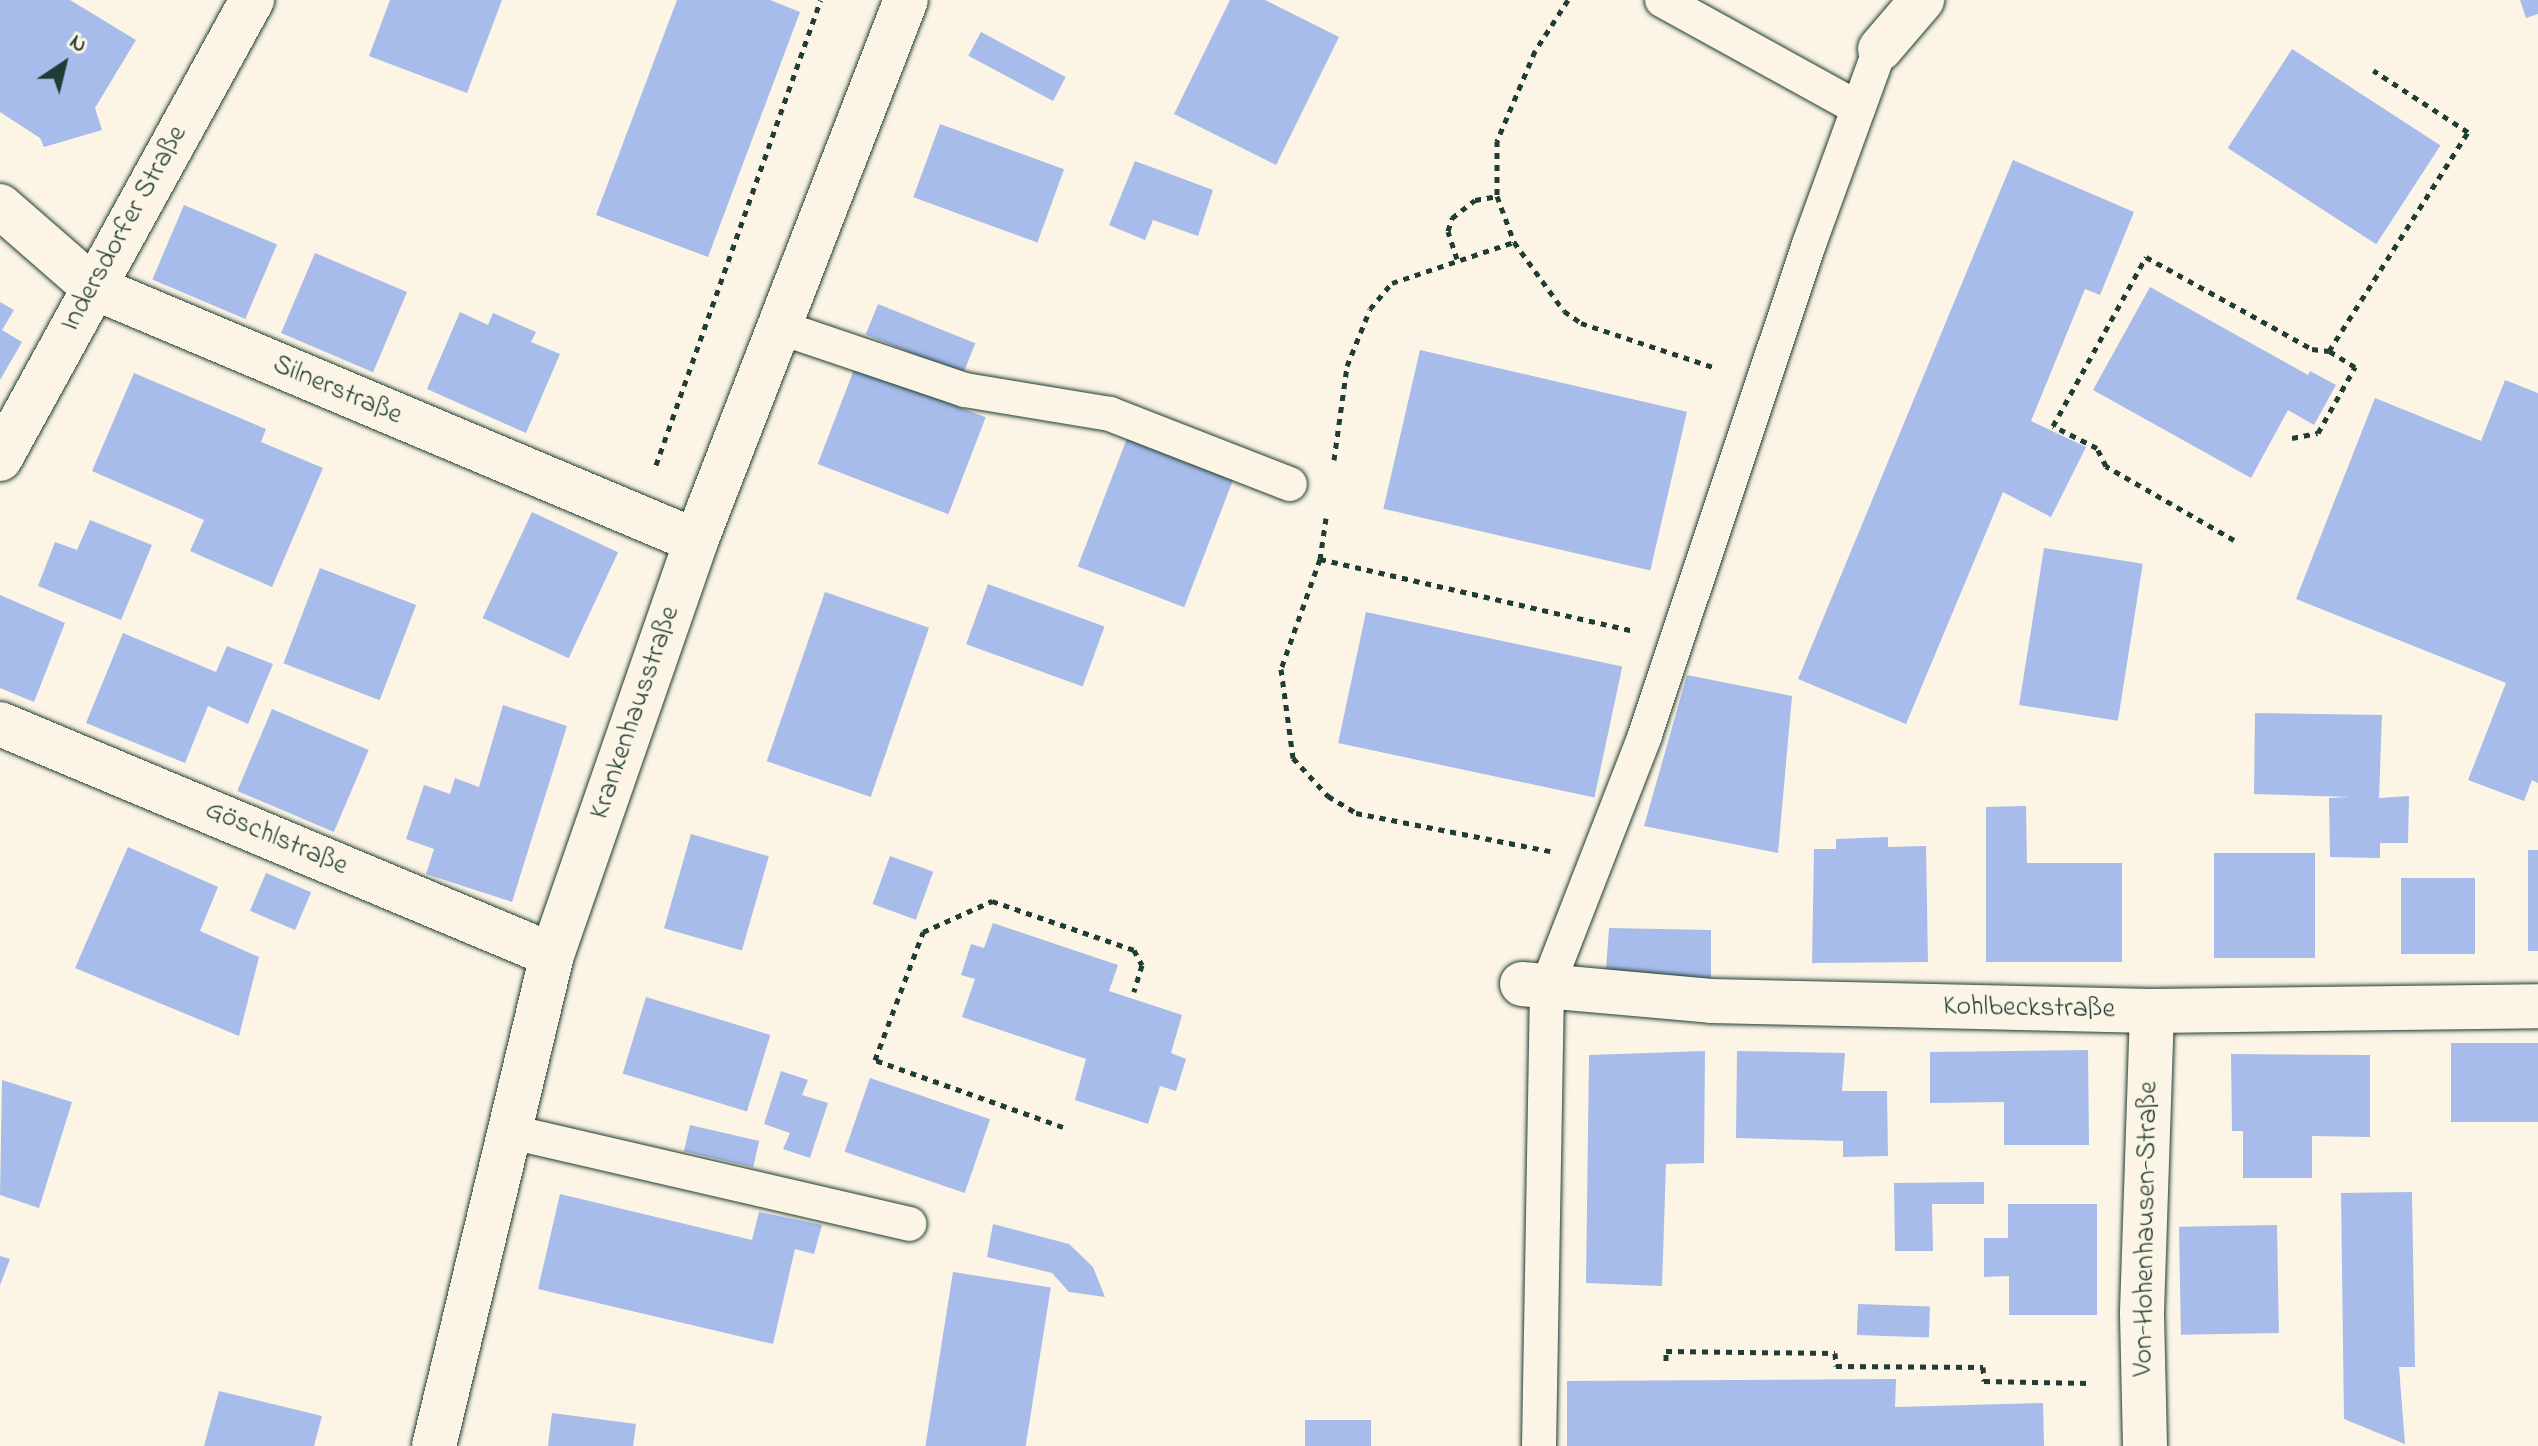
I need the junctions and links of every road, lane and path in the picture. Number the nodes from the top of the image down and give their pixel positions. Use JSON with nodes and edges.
{"nodes":[{"id":1,"x":252,"y":0,"type":"edge"},
{"id":2,"x":821,"y":0,"type":"edge"},
{"id":3,"x":906,"y":0,"type":"edge"},
{"id":4,"x":1568,"y":0,"type":"edge"},
{"id":5,"x":1662,"y":0,"type":"edge"},
{"id":6,"x":1922,"y":0,"type":"edge"},
{"id":7,"x":1880,"y":49,"type":"joint"},
{"id":8,"x":2373,"y":70,"type":"dead end"},
{"id":9,"x":1858,"y":108,"type":"junction"},
{"id":10,"x":1497,"y":196,"type":"junction"},
{"id":11,"x":0,"y":206,"type":"edge"},
{"id":12,"x":1514,"y":242,"type":"junction"},
{"id":13,"x":1457,"y":259,"type":"junction"},
{"id":14,"x":93,"y":287,"type":"junction"},
{"id":15,"x":779,"y":327,"type":"junction"},
{"id":16,"x":2329,"y":351,"type":"junction"},
{"id":17,"x":1762,"y":384,"type":"junction"},
{"id":18,"x":2292,"y":438,"type":"dead end"},
{"id":19,"x":0,"y":459,"type":"edge"},
{"id":20,"x":1332,"y":470,"type":"dead end"},
{"id":21,"x":1290,"y":484,"type":"dead end"},
{"id":22,"x":1326,"y":514,"type":"dead end"},
{"id":23,"x":637,"y":519,"type":"junction"},
{"id":24,"x":2234,"y":540,"type":"dead end"},
{"id":25,"x":696,"y":541,"type":"junction"},
{"id":26,"x":1320,"y":559,"type":"junction"},
{"id":27,"x":1674,"y":640,"type":"junction"},
{"id":28,"x":0,"y":724,"type":"edge"},
{"id":29,"x":1594,"y":860,"type":"junction"},
{"id":30,"x":552,"y":955,"type":"junction"},
{"id":31,"x":1534,"y":985,"type":"junction"},
{"id":32,"x":1134,"y":992,"type":"dead end"},
{"id":33,"x":2538,"y":1006,"type":"edge"},
{"id":34,"x":2152,"y":1011,"type":"junction"},
{"id":35,"x":1063,"y":1127,"type":"dead end"},
{"id":36,"x":507,"y":1131,"type":"junction"},
{"id":37,"x":909,"y":1224,"type":"dead end"},
{"id":38,"x":1666,"y":1361,"type":"dead end"},
{"id":39,"x":2143,"y":1383,"type":"junction"},
{"id":40,"x":434,"y":1446,"type":"edge"},
{"id":41,"x":1539,"y":1446,"type":"edge"},
{"id":42,"x":2145,"y":1446,"type":"edge"}],
"edges":[{"from":1,"to":14,"type":"street","name":"Indersdorfer Straße"},
{"from":2,"to":23,"type":"path"},
{"from":3,"to":15,"type":"street","name":"Krankenhausstraße"},
{"from":4,"to":10,"type":"path"},
{"from":5,"to":9,"type":"lane"},
{"from":6,"to":7,"type":"street"},
{"from":7,"to":9,"type":"lane"},
{"from":8,"to":16,"type":"path"},
{"from":9,"to":17,"type":"lane"},
{"from":10,"to":12,"type":"path"},
{"from":10,"to":13,"type":"path"},
{"from":11,"to":14,"type":"street","name":"Silnerstraße"},
{"from":12,"to":13,"type":"path"},
{"from":12,"to":17,"type":"path"},
{"from":13,"to":20,"type":"path"},
{"from":14,"to":19,"type":"street","name":"Indersdorfer Straße"},
{"from":14,"to":23,"type":"street","name":"Silnerstraße"},
{"from":15,"to":21,"type":"lane"},
{"from":15,"to":25,"type":"street","name":"Krankenhausstraße"},
{"from":16,"to":18,"type":"path"},
{"from":16,"to":24,"type":"path"},
{"from":17,"to":27,"type":"lane"},
{"from":22,"to":26,"type":"path"},
{"from":23,"to":25,"type":"street","name":"Silnerstraße"},
{"from":25,"to":30,"type":"street","name":"Krankenhausstraße"},
{"from":26,"to":27,"type":"path"},
{"from":26,"to":29,"type":"path"},
{"from":27,"to":29,"type":"lane"},
{"from":28,"to":30,"type":"street","name":"Göschlstraße"},
{"from":29,"to":31,"type":"lane"},
{"from":30,"to":36,"type":"street","name":"Krankenhausstraße"},
{"from":31,"to":34,"type":"street","name":"Kohlbeckstraße"},
{"from":31,"to":41,"type":"lane"},
{"from":32,"to":35,"type":"path"},
{"from":33,"to":34,"type":"street","name":"Kohlbeckstraße"},
{"from":34,"to":39,"type":"street","name":"Von-Hohenhausen-Straße"},
{"from":36,"to":37,"type":"lane"},
{"from":36,"to":40,"type":"street","name":"Krankenhausstraße"},
{"from":38,"to":39,"type":"path"},
{"from":39,"to":42,"type":"street","name":"Von-Hohenhausen-Straße"}]}
